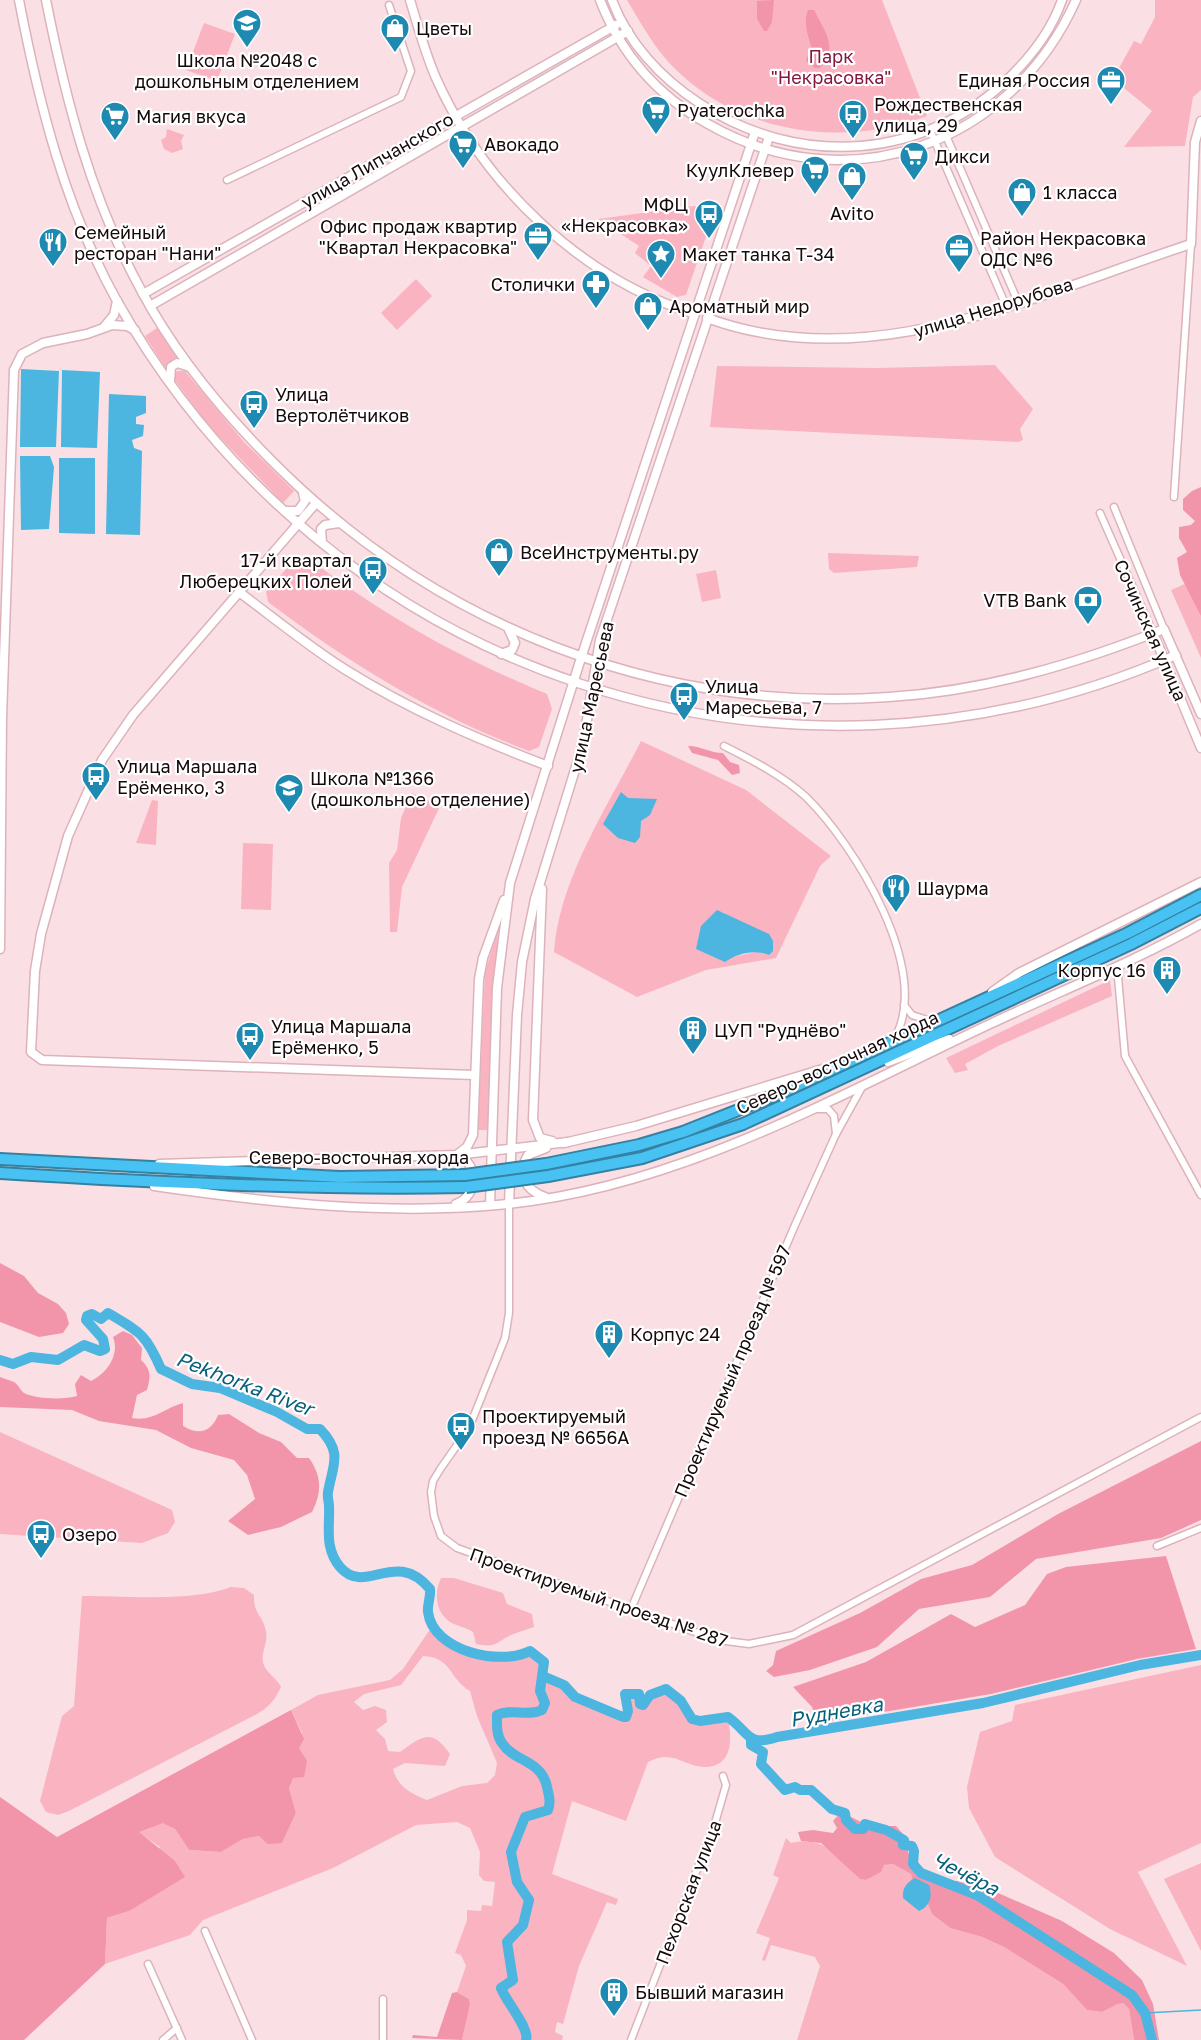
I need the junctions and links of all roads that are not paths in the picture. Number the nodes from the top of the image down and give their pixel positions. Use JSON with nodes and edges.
{"nodes":[{"id":1,"x":19,"y":0,"type":"edge"},
{"id":2,"x":46,"y":0,"type":"edge"},
{"id":3,"x":410,"y":0,"type":"edge"},
{"id":4,"x":600,"y":0,"type":"edge"},
{"id":5,"x":612,"y":0,"type":"edge"},
{"id":6,"x":1062,"y":0,"type":"edge"},
{"id":7,"x":1076,"y":0,"type":"edge"},
{"id":8,"x":389,"y":5,"type":"dead end"},
{"id":9,"x":622,"y":21,"type":"junction"},
{"id":10,"x":612,"y":27,"type":"junction"},
{"id":11,"x":628,"y":31,"type":"junction"},
{"id":12,"x":618,"y":37,"type":"junction"},
{"id":13,"x":455,"y":115,"type":"junction"},
{"id":14,"x":1201,"y":121,"type":"edge"},
{"id":15,"x":941,"y":124,"type":"junction"},
{"id":16,"x":462,"y":126,"type":"junction"},
{"id":17,"x":930,"y":130,"type":"junction"},
{"id":18,"x":755,"y":132,"type":"junction"},
{"id":19,"x":769,"y":137,"type":"junction"},
{"id":20,"x":946,"y":137,"type":"junction"},
{"id":21,"x":935,"y":142,"type":"junction"},
{"id":22,"x":794,"y":143,"type":"junction"},
{"id":23,"x":751,"y":144,"type":"junction"},
{"id":24,"x":764,"y":149,"type":"junction"},
{"id":25,"x":790,"y":154,"type":"junction"},
{"id":26,"x":227,"y":180,"type":"dead end"},
{"id":27,"x":1191,"y":244,"type":"junction"},
{"id":28,"x":143,"y":294,"type":"junction"},
{"id":29,"x":117,"y":301,"type":"junction"},
{"id":30,"x":1018,"y":302,"type":"junction"},
{"id":31,"x":150,"y":306,"type":"junction"},
{"id":32,"x":1006,"y":306,"type":"junction"},
{"id":33,"x":695,"y":314,"type":"junction"},
{"id":34,"x":707,"y":318,"type":"junction"},
{"id":35,"x":104,"y":327,"type":"junction"},
{"id":36,"x":135,"y":330,"type":"junction"},
{"id":37,"x":190,"y":367,"type":"junction"},
{"id":38,"x":171,"y":381,"type":"junction"},
{"id":39,"x":303,"y":492,"type":"junction"},
{"id":40,"x":1174,"y":497,"type":"dead end"},
{"id":41,"x":316,"y":503,"type":"junction"},
{"id":42,"x":1114,"y":507,"type":"dead end"},
{"id":43,"x":285,"y":511,"type":"junction"},
{"id":44,"x":1100,"y":513,"type":"dead end"},
{"id":45,"x":298,"y":523,"type":"junction"},
{"id":46,"x":340,"y":523,"type":"junction"},
{"id":47,"x":322,"y":542,"type":"junction"},
{"id":48,"x":238,"y":592,"type":"junction"},
{"id":49,"x":509,"y":629,"type":"junction"},
{"id":50,"x":1164,"y":629,"type":"junction"},
{"id":51,"x":1153,"y":633,"type":"junction"},
{"id":52,"x":500,"y":654,"type":"junction"},
{"id":53,"x":1176,"y":655,"type":"junction"},
{"id":54,"x":581,"y":658,"type":"junction"},
{"id":55,"x":1165,"y":660,"type":"junction"},
{"id":56,"x":595,"y":662,"type":"junction"},
{"id":57,"x":574,"y":681,"type":"junction"},
{"id":58,"x":591,"y":687,"type":"junction"},
{"id":59,"x":1201,"y":714,"type":"edge"},
{"id":60,"x":1,"y":736,"type":"edge"},
{"id":61,"x":724,"y":746,"type":"dead end"},
{"id":62,"x":1201,"y":748,"type":"edge"},
{"id":63,"x":548,"y":765,"type":"junction"},
{"id":64,"x":543,"y":873,"type":"junction"},
{"id":65,"x":1201,"y":882,"type":"edge"},
{"id":66,"x":510,"y":883,"type":"junction"},
{"id":67,"x":1201,"y":895,"type":"edge"},
{"id":68,"x":1201,"y":908,"type":"edge"},
{"id":69,"x":1201,"y":924,"type":"edge"},
{"id":70,"x":0,"y":949,"type":"edge"},
{"id":71,"x":1117,"y":965,"type":"junction"},
{"id":72,"x":903,"y":1002,"type":"junction"},
{"id":73,"x":977,"y":1002,"type":"junction"},
{"id":74,"x":935,"y":1022,"type":"junction"},
{"id":75,"x":989,"y":1024,"type":"junction"},
{"id":76,"x":892,"y":1042,"type":"junction"},
{"id":77,"x":869,"y":1053,"type":"junction"},
{"id":78,"x":474,"y":1075,"type":"junction"},
{"id":79,"x":845,"y":1077,"type":"junction"},
{"id":80,"x":862,"y":1087,"type":"junction"},
{"id":81,"x":812,"y":1110,"type":"junction"},
{"id":82,"x":836,"y":1134,"type":"junction"},
{"id":83,"x":568,"y":1142,"type":"junction"},
{"id":84,"x":510,"y":1147,"type":"junction"},
{"id":85,"x":491,"y":1150,"type":"junction"},
{"id":86,"x":456,"y":1155,"type":"junction"},
{"id":87,"x":0,"y":1159,"type":"edge"},
{"id":88,"x":120,"y":1167,"type":"junction"},
{"id":89,"x":0,"y":1173,"type":"edge"},
{"id":90,"x":118,"y":1180,"type":"junction"},
{"id":91,"x":1201,"y":1196,"type":"edge"},
{"id":92,"x":548,"y":1198,"type":"junction"},
{"id":93,"x":509,"y":1204,"type":"junction"},
{"id":94,"x":490,"y":1205,"type":"junction"},
{"id":95,"x":444,"y":1207,"type":"junction"},
{"id":96,"x":1201,"y":1417,"type":"edge"},
{"id":97,"x":1201,"y":1528,"type":"edge"},
{"id":98,"x":1157,"y":1546,"type":"dead end"},
{"id":99,"x":631,"y":1609,"type":"junction"},
{"id":100,"x":723,"y":1776,"type":"dead end"},
{"id":101,"x":205,"y":1931,"type":"dead end"},
{"id":102,"x":148,"y":1964,"type":"dead end"},
{"id":103,"x":383,"y":2000,"type":"dead end"},
{"id":104,"x":177,"y":2028,"type":"junction"},
{"id":105,"x":163,"y":2040,"type":"edge"},
{"id":106,"x":182,"y":2040,"type":"edge"},
{"id":107,"x":252,"y":2040,"type":"edge"},
{"id":108,"x":382,"y":2040,"type":"edge"},
{"id":109,"x":631,"y":2040,"type":"edge"}],
"edges":[{"from":1,"to":29,"type":"street"},
{"from":2,"to":28,"type":"street"},
{"from":3,"to":13,"type":"street","name":"улица Недорубова"},
{"from":4,"to":10,"type":"street"},
{"from":5,"to":9,"type":"street"},
{"from":6,"to":15,"type":"street"},
{"from":7,"to":20,"type":"street"},
{"from":8,"to":26,"type":"street"},
{"from":9,"to":10,"type":"street","name":"улица Липчанского"},
{"from":9,"to":11,"type":"street"},
{"from":10,"to":12,"type":"street"},
{"from":10,"to":13,"type":"street","name":"улица Липчанского"},
{"from":11,"to":12,"type":"street","name":"улица Липчанского"},
{"from":11,"to":18,"type":"street"},
{"from":12,"to":16,"type":"street","name":"улица Липчанского"},
{"from":12,"to":23,"type":"street"},
{"from":13,"to":16,"type":"street","name":"улица Недорубова"},
{"from":13,"to":28,"type":"street","name":"улица Липчанского"},
{"from":14,"to":27,"type":"street"},
{"from":15,"to":17,"type":"street"},
{"from":15,"to":20,"type":"street"},
{"from":16,"to":31,"type":"street","name":"улица Липчанского"},
{"from":16,"to":33,"type":"street","name":"улица Недорубова"},
{"from":17,"to":21,"type":"street"},
{"from":17,"to":22,"type":"street"},
{"from":18,"to":19,"type":"street"},
{"from":18,"to":23,"type":"street","name":"улица Маресьева"},
{"from":19,"to":22,"type":"street"},
{"from":19,"to":24,"type":"street","name":"улица Маресьева"},
{"from":20,"to":21,"type":"street"},
{"from":20,"to":30,"type":"street"},
{"from":21,"to":25,"type":"street"},
{"from":21,"to":32,"type":"street"},
{"from":22,"to":25,"type":"street"},
{"from":23,"to":24,"type":"street"},
{"from":23,"to":33,"type":"street","name":"улица Маресьева"},
{"from":24,"to":25,"type":"street"},
{"from":24,"to":34,"type":"street","name":"улица Маресьева"},
{"from":27,"to":30,"type":"street","name":"улица Недорубова"},
{"from":27,"to":40,"type":"street"},
{"from":28,"to":31,"type":"street"},
{"from":29,"to":35,"type":"street"},
{"from":29,"to":36,"type":"street"},
{"from":30,"to":32,"type":"street","name":"улица Недорубова"},
{"from":31,"to":37,"type":"street"},
{"from":32,"to":34,"type":"street","name":"улица Недорубова"},
{"from":33,"to":34,"type":"street","name":"улица Недорубова"},
{"from":33,"to":54,"type":"street","name":"улица Маресьева"},
{"from":34,"to":56,"type":"street","name":"улица Маресьева"},
{"from":35,"to":36,"type":"street"},
{"from":35,"to":60,"type":"street"},
{"from":36,"to":38,"type":"street"},
{"from":37,"to":38,"type":"street"},
{"from":37,"to":39,"type":"street"},
{"from":38,"to":43,"type":"street"},
{"from":39,"to":41,"type":"street"},
{"from":39,"to":43,"type":"street"},
{"from":41,"to":45,"type":"street"},
{"from":41,"to":46,"type":"street"},
{"from":42,"to":50,"type":"street","name":"Сочинская улица"},
{"from":43,"to":45,"type":"street"},
{"from":44,"to":51,"type":"street","name":"Сочинская улица"},
{"from":45,"to":47,"type":"street"},
{"from":45,"to":48,"type":"street"},
{"from":46,"to":47,"type":"street"},
{"from":46,"to":49,"type":"street"},
{"from":47,"to":52,"type":"street"},
{"from":48,"to":63,"type":"street"},
{"from":48,"to":78,"type":"street"},
{"from":49,"to":52,"type":"street"},
{"from":49,"to":54,"type":"street"},
{"from":50,"to":51,"type":"street"},
{"from":50,"to":53,"type":"street","name":"Сочинская улица"},
{"from":51,"to":55,"type":"street","name":"Сочинская улица"},
{"from":51,"to":56,"type":"street"},
{"from":52,"to":57,"type":"street"},
{"from":53,"to":55,"type":"street"},
{"from":53,"to":59,"type":"street","name":"Сочинская улица"},
{"from":54,"to":56,"type":"street"},
{"from":54,"to":57,"type":"street","name":"улица Маресьева"},
{"from":55,"to":58,"type":"street"},
{"from":55,"to":62,"type":"street","name":"Сочинская улица"},
{"from":56,"to":58,"type":"street","name":"улица Маресьева"},
{"from":57,"to":58,"type":"street"},
{"from":57,"to":63,"type":"street","name":"улица Маресьева"},
{"from":58,"to":64,"type":"street","name":"улица Маресьева"},
{"from":60,"to":70,"type":"street"},
{"from":61,"to":72,"type":"street"},
{"from":63,"to":66,"type":"street","name":"улица Маресьева"},
{"from":64,"to":83,"type":"street"},
{"from":64,"to":84,"type":"street","name":"улица Маресьева"},
{"from":65,"to":73,"type":"street"},
{"from":66,"to":78,"type":"street"},
{"from":66,"to":85,"type":"street","name":"улица Маресьева"},
{"from":67,"to":73,"type":"highway","name":"Северо-восточная хорда"},
{"from":68,"to":79,"type":"highway","name":"Северо-восточная хорда"},
{"from":69,"to":71,"type":"street"},
{"from":71,"to":75,"type":"street"},
{"from":71,"to":91,"type":"street"},
{"from":72,"to":74,"type":"street"},
{"from":72,"to":76,"type":"street"},
{"from":73,"to":74,"type":"highway","name":"Северо-восточная хорда"},
{"from":74,"to":76,"type":"highway","name":"Северо-восточная хорда"},
{"from":75,"to":79,"type":"street"},
{"from":75,"to":80,"type":"street"},
{"from":76,"to":77,"type":"highway","name":"Северо-восточная хорда"},
{"from":77,"to":83,"type":"street"},
{"from":77,"to":88,"type":"highway","name":"Северо-восточная хорда","bridge":true},
{"from":78,"to":86,"type":"street"},
{"from":79,"to":90,"type":"highway","name":"Северо-восточная хорда","bridge":true},
{"from":80,"to":81,"type":"street"},
{"from":80,"to":82,"type":"street","name":"Проектируемый проезд № 597"},
{"from":81,"to":82,"type":"street"},
{"from":81,"to":92,"type":"street"},
{"from":82,"to":99,"type":"street","name":"Проектируемый проезд № 597"},
{"from":83,"to":84,"type":"street"},
{"from":83,"to":92,"type":"street"},
{"from":84,"to":85,"type":"street"},
{"from":84,"to":93,"type":"street","name":"улица Маресьева"},
{"from":85,"to":86,"type":"street"},
{"from":85,"to":94,"type":"street","name":"улица Маресьева"},
{"from":86,"to":88,"type":"street"},
{"from":86,"to":95,"type":"street"},
{"from":87,"to":88,"type":"highway","name":"Северо-восточная хорда"},
{"from":89,"to":90,"type":"highway","name":"Северо-восточная хорда"},
{"from":90,"to":95,"type":"street"},
{"from":92,"to":93,"type":"street"},
{"from":93,"to":94,"type":"street"},
{"from":93,"to":99,"type":"street","name":"Проектируемый проезд № 287"},
{"from":94,"to":95,"type":"street"},
{"from":96,"to":99,"type":"street","name":"Проектируемый проезд № 287"},
{"from":97,"to":98,"type":"street"},
{"from":100,"to":109,"type":"street","name":"Пехорская улица"},
{"from":101,"to":107,"type":"street"},
{"from":102,"to":104,"type":"street"},
{"from":103,"to":108,"type":"street"},
{"from":104,"to":105,"type":"street"},
{"from":104,"to":106,"type":"street"}]}
